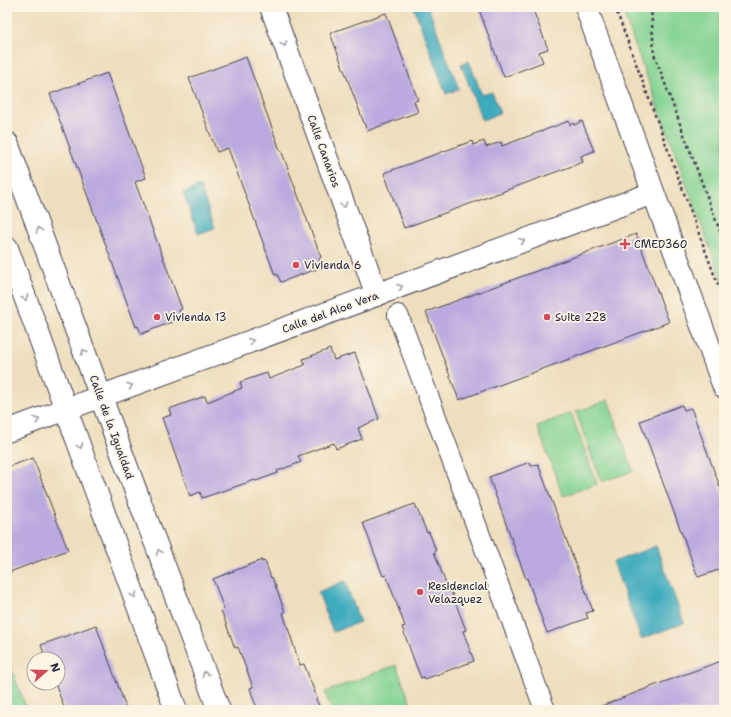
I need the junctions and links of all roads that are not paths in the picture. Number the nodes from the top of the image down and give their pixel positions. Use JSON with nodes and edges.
{"nodes":[{"id":1,"x":271,"y":7,"type":"edge"},
{"id":2,"x":586,"y":7,"type":"edge"},
{"id":3,"x":7,"y":143,"type":"edge"},
{"id":4,"x":653,"y":193,"type":"junction"},
{"id":5,"x":7,"y":248,"type":"edge"},
{"id":6,"x":377,"y":295,"type":"junction"},
{"id":7,"x":398,"y":315,"type":"dead end"},
{"id":8,"x":724,"y":387,"type":"edge"},
{"id":9,"x":101,"y":397,"type":"junction"},
{"id":10,"x":67,"y":409,"type":"junction"},
{"id":11,"x":7,"y":432,"type":"edge"},
{"id":12,"x":176,"y":710,"type":"edge"},
{"id":13,"x":219,"y":710,"type":"edge"},
{"id":14,"x":545,"y":710,"type":"edge"}],
"edges":[{"from":1,"to":6,"type":"street","name":"Calle Canarios","one_way":true},
{"from":2,"to":4,"type":"street"},
{"from":9,"to":3,"type":"street","name":"Calle de la Igualdad","one_way":true},
{"from":6,"to":4,"type":"street","name":"Calle del Aloe Vera","one_way":true},
{"from":4,"to":8,"type":"street"},
{"from":5,"to":10,"type":"street","one_way":true},
{"from":9,"to":6,"type":"street","name":"Calle del Aloe Vera","one_way":true},
{"from":7,"to":14,"type":"street"},
{"from":9,"to":10,"type":"street","name":"Calle del Aloe Vera"},
{"from":13,"to":9,"type":"street","name":"Calle de la Igualdad","one_way":true},
{"from":11,"to":10,"type":"street","name":"Calle del Aloe Vera","one_way":true},
{"from":10,"to":12,"type":"street","one_way":true}]}
